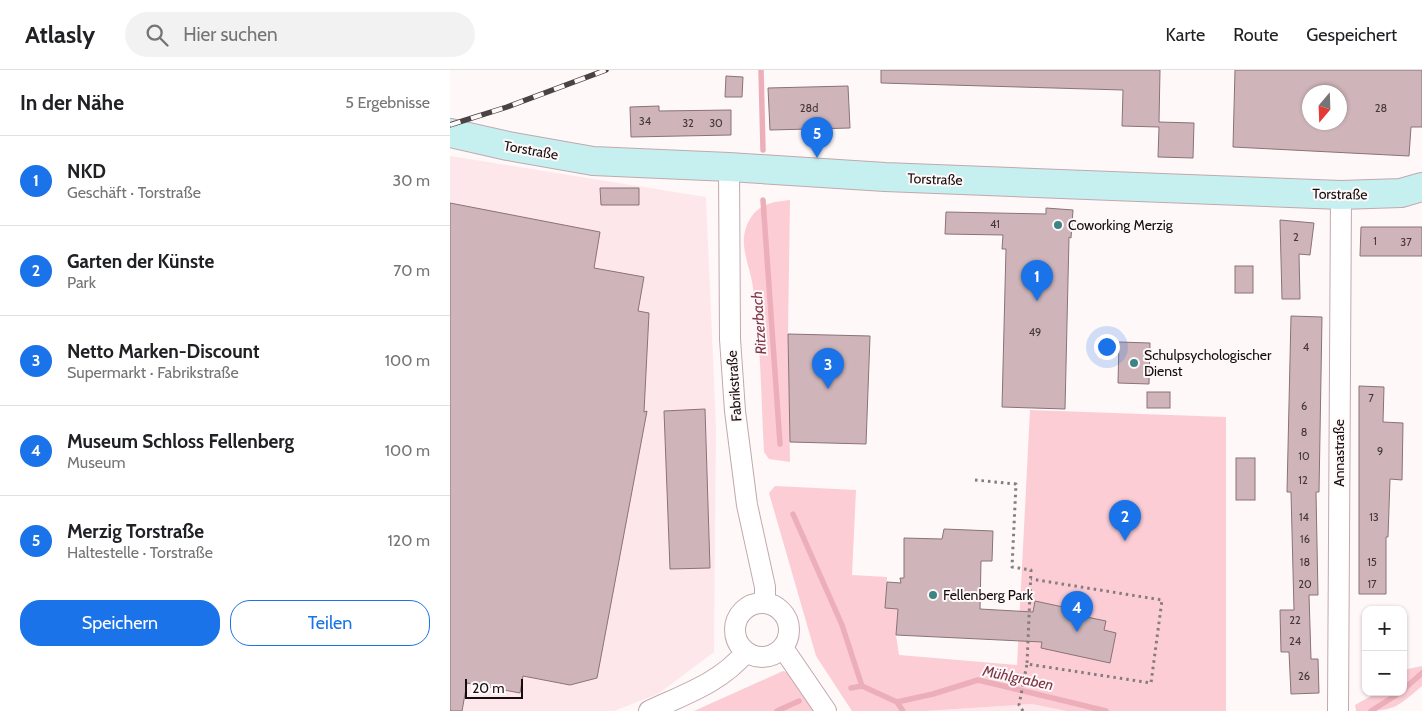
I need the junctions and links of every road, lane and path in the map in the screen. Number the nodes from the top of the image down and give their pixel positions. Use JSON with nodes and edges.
{"nodes":[{"id":1,"x":450,"y":133,"type":"edge"},
{"id":2,"x":729,"y":167,"type":"junction"},
{"id":3,"x":1422,"y":187,"type":"edge"},
{"id":4,"x":1341,"y":195,"type":"junction"},
{"id":5,"x":975,"y":480,"type":"dead end"},
{"id":6,"x":1031,"y":579,"type":"junction"},
{"id":7,"x":765,"y":603,"type":"junction"},
{"id":8,"x":783,"y":648,"type":"junction"},
{"id":9,"x":746,"y":652,"type":"junction"},
{"id":10,"x":1027,"y":664,"type":"junction"},
{"id":11,"x":649,"y":711,"type":"edge"},
{"id":12,"x":826,"y":711,"type":"edge"},
{"id":13,"x":1023,"y":711,"type":"edge"},
{"id":14,"x":1338,"y":711,"type":"edge"}],
"edges":[{"from":1,"to":2,"type":"main road","name":"Torstraße"},
{"from":2,"to":4,"type":"main road","name":"Torstraße"},
{"from":2,"to":7,"type":"street","name":"Fabrikstraße"},
{"from":3,"to":4,"type":"main road","name":"Torstraße"},
{"from":4,"to":14,"type":"street","name":"Annastraße"},
{"from":5,"to":6,"type":"path"},
{"from":6,"to":10,"type":"path"},
{"from":6,"to":10,"type":"path"},
{"from":7,"to":8,"type":"street"},
{"from":7,"to":9,"type":"street"},
{"from":8,"to":9,"type":"street"},
{"from":8,"to":12,"type":"street"},
{"from":9,"to":11,"type":"street"},
{"from":10,"to":13,"type":"path"}]}
